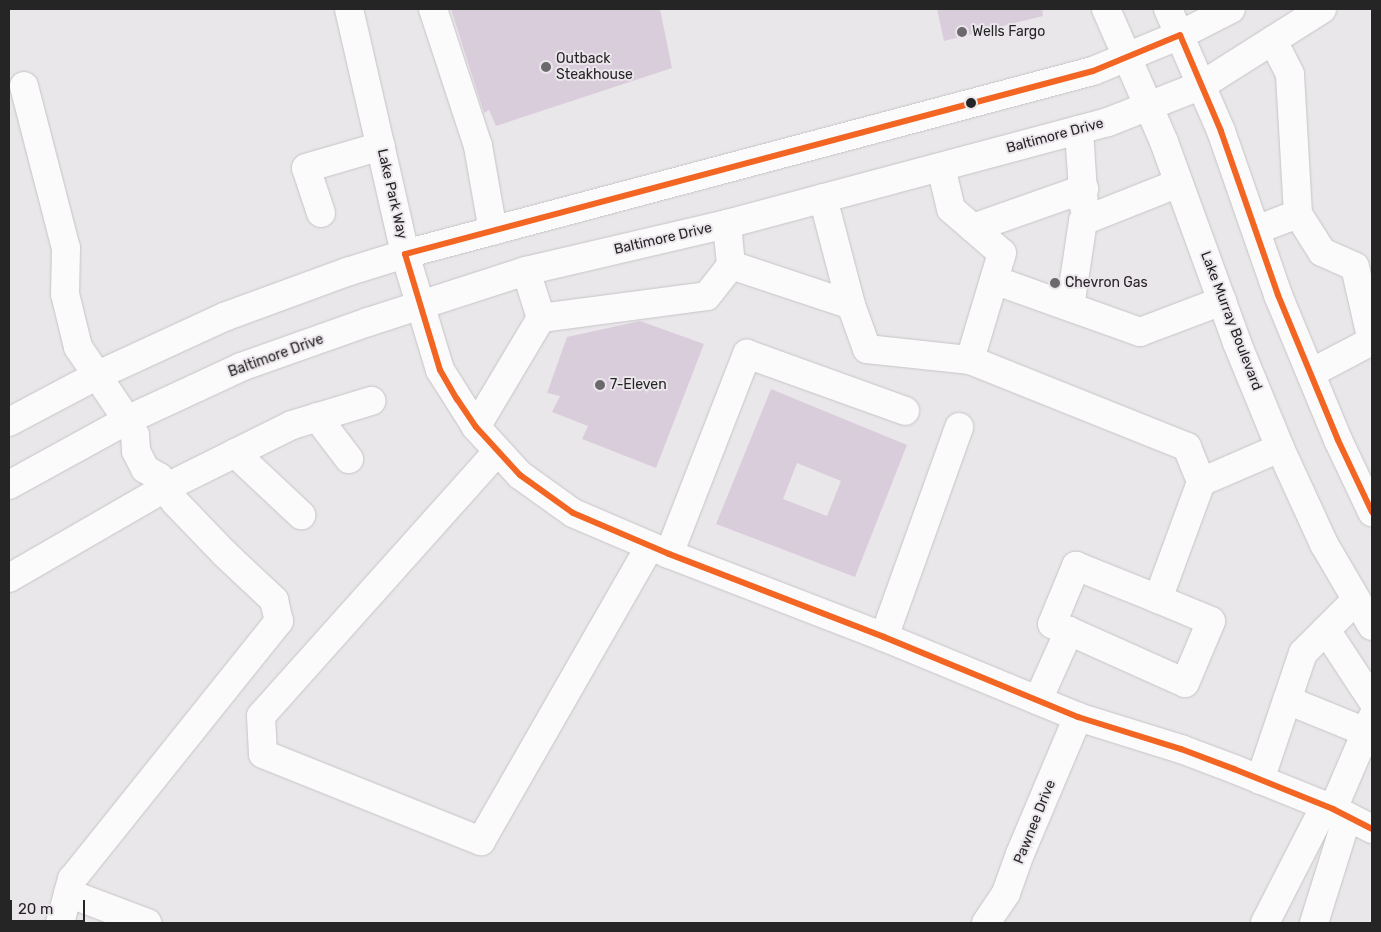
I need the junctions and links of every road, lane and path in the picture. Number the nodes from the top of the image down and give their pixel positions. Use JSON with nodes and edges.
{"nodes":[{"id":1,"x":349,"y":9,"type":"edge"},
{"id":2,"x":433,"y":9,"type":"edge"},
{"id":3,"x":1106,"y":9,"type":"edge"},
{"id":4,"x":1168,"y":9,"type":"edge"},
{"id":5,"x":1231,"y":9,"type":"edge"},
{"id":6,"x":1322,"y":9,"type":"edge"},
{"id":7,"x":1180,"y":36,"type":"junction"},
{"id":8,"x":1273,"y":40,"type":"junction"},
{"id":9,"x":1128,"y":56,"type":"junction"},
{"id":10,"x":1202,"y":85,"type":"junction"},
{"id":11,"x":24,"y":86,"type":"dead end"},
{"id":12,"x":1149,"y":107,"type":"junction"},
{"id":13,"x":1079,"y":130,"type":"junction"},
{"id":14,"x":381,"y":146,"type":"junction"},
{"id":15,"x":941,"y":167,"type":"junction"},
{"id":16,"x":1179,"y":183,"type":"junction"},
{"id":17,"x":1084,"y":189,"type":"junction"},
{"id":18,"x":823,"y":198,"type":"junction"},
{"id":19,"x":321,"y":213,"type":"dead end"},
{"id":20,"x":1298,"y":214,"type":"junction"},
{"id":21,"x":1083,"y":221,"type":"junction"},
{"id":22,"x":727,"y":224,"type":"junction"},
{"id":23,"x":973,"y":228,"type":"junction"},
{"id":24,"x":1256,"y":230,"type":"junction"},
{"id":25,"x":493,"y":231,"type":"junction"},
{"id":26,"x":405,"y":254,"type":"junction"},
{"id":27,"x":730,"y":265,"type":"junction"},
{"id":28,"x":526,"y":271,"type":"junction"},
{"id":29,"x":994,"y":280,"type":"junction"},
{"id":30,"x":1222,"y":302,"type":"junction"},
{"id":31,"x":420,"y":305,"type":"junction"},
{"id":32,"x":850,"y":305,"type":"junction"},
{"id":33,"x":1070,"y":307,"type":"junction"},
{"id":34,"x":541,"y":318,"type":"junction"},
{"id":35,"x":1372,"y":341,"type":"edge"},
{"id":36,"x":970,"y":360,"type":"junction"},
{"id":37,"x":1311,"y":373,"type":"junction"},
{"id":38,"x":96,"y":376,"type":"junction"},
{"id":39,"x":372,"y":401,"type":"dead end"},
{"id":40,"x":905,"y":411,"type":"dead end"},
{"id":41,"x":317,"y":417,"type":"junction"},
{"id":42,"x":9,"y":422,"type":"edge"},
{"id":43,"x":131,"y":427,"type":"junction"},
{"id":44,"x":476,"y":427,"type":"junction"},
{"id":45,"x":959,"y":427,"type":"dead end"},
{"id":46,"x":1280,"y":448,"type":"junction"},
{"id":47,"x":497,"y":452,"type":"junction"},
{"id":48,"x":235,"y":453,"type":"junction"},
{"id":49,"x":349,"y":459,"type":"dead end"},
{"id":50,"x":1201,"y":482,"type":"junction"},
{"id":51,"x":162,"y":483,"type":"junction"},
{"id":52,"x":9,"y":485,"type":"edge"},
{"id":53,"x":1372,"y":512,"type":"edge"},
{"id":54,"x":300,"y":515,"type":"dead end"},
{"id":55,"x":659,"y":550,"type":"junction"},
{"id":56,"x":9,"y":578,"type":"edge"},
{"id":57,"x":1158,"y":599,"type":"junction"},
{"id":58,"x":1356,"y":600,"type":"junction"},
{"id":59,"x":1372,"y":626,"type":"edge"},
{"id":60,"x":1326,"y":630,"type":"junction"},
{"id":61,"x":1069,"y":631,"type":"junction"},
{"id":62,"x":884,"y":637,"type":"junction"},
{"id":63,"x":1038,"y":700,"type":"junction"},
{"id":64,"x":1287,"y":700,"type":"junction"},
{"id":65,"x":1372,"y":700,"type":"edge"},
{"id":66,"x":1078,"y":717,"type":"junction"},
{"id":67,"x":1369,"y":725,"type":"edge"},
{"id":68,"x":1260,"y":780,"type":"junction"},
{"id":69,"x":1335,"y":811,"type":"junction"},
{"id":70,"x":1372,"y":829,"type":"edge"},
{"id":71,"x":68,"y":893,"type":"junction"},
{"id":72,"x":60,"y":923,"type":"edge"},
{"id":73,"x":147,"y":923,"type":"edge"},
{"id":74,"x":986,"y":923,"type":"edge"},
{"id":75,"x":1265,"y":923,"type":"edge"},
{"id":76,"x":1314,"y":923,"type":"edge"}],
"edges":[{"from":1,"to":14,"type":"main road","name":"Lake Park Way"},
{"from":2,"to":25,"type":"main road"},
{"from":3,"to":9,"type":"main road","name":"Lake Murray Boulevard"},
{"from":4,"to":7,"type":"main road"},
{"from":5,"to":7,"type":"main road"},
{"from":6,"to":8,"type":"main road","name":"Baltimore Drive"},
{"from":7,"to":9,"type":"main road"},
{"from":7,"to":10,"type":"main road"},
{"from":8,"to":10,"type":"main road","name":"Baltimore Drive"},
{"from":8,"to":20,"type":"main road"},
{"from":9,"to":12,"type":"main road","name":"Lake Murray Boulevard"},
{"from":9,"to":25,"type":"main road"},
{"from":10,"to":12,"type":"main road","name":"Baltimore Drive"},
{"from":10,"to":24,"type":"main road"},
{"from":11,"to":38,"type":"main road"},
{"from":12,"to":13,"type":"main road","name":"Baltimore Drive"},
{"from":12,"to":16,"type":"main road","name":"Lake Murray Boulevard"},
{"from":13,"to":15,"type":"main road","name":"Baltimore Drive"},
{"from":13,"to":17,"type":"main road"},
{"from":14,"to":19,"type":"main road"},
{"from":14,"to":26,"type":"main road","name":"Lake Park Way"},
{"from":15,"to":18,"type":"main road","name":"Baltimore Drive"},
{"from":15,"to":23,"type":"main road"},
{"from":16,"to":21,"type":"main road"},
{"from":16,"to":30,"type":"main road","name":"Lake Murray Boulevard"},
{"from":17,"to":21,"type":"main road"},
{"from":17,"to":23,"type":"main road"},
{"from":18,"to":22,"type":"main road","name":"Baltimore Drive"},
{"from":18,"to":32,"type":"main road"},
{"from":20,"to":24,"type":"main road"},
{"from":20,"to":35,"type":"main road"},
{"from":21,"to":33,"type":"main road"},
{"from":22,"to":27,"type":"main road"},
{"from":22,"to":28,"type":"main road","name":"Baltimore Drive"},
{"from":23,"to":29,"type":"main road"},
{"from":24,"to":37,"type":"main road"},
{"from":25,"to":26,"type":"main road"},
{"from":26,"to":31,"type":"main road","name":"Lake Park Way"},
{"from":26,"to":38,"type":"main road"},
{"from":27,"to":32,"type":"main road"},
{"from":27,"to":34,"type":"main road"},
{"from":28,"to":31,"type":"main road","name":"Baltimore Drive"},
{"from":28,"to":34,"type":"main road"},
{"from":29,"to":33,"type":"main road"},
{"from":29,"to":36,"type":"main road"},
{"from":30,"to":33,"type":"main road"},
{"from":30,"to":46,"type":"main road","name":"Lake Murray Boulevard"},
{"from":31,"to":43,"type":"main road","name":"Baltimore Drive"},
{"from":31,"to":44,"type":"main road","name":"Lake Park Way"},
{"from":32,"to":36,"type":"main road"},
{"from":34,"to":44,"type":"main road"},
{"from":35,"to":37,"type":"main road"},
{"from":36,"to":50,"type":"main road"},
{"from":37,"to":53,"type":"main road"},
{"from":38,"to":42,"type":"main road"},
{"from":38,"to":43,"type":"main road"},
{"from":39,"to":41,"type":"main road"},
{"from":40,"to":55,"type":"main road"},
{"from":41,"to":48,"type":"main road"},
{"from":41,"to":49,"type":"main road"},
{"from":43,"to":51,"type":"main road"},
{"from":43,"to":52,"type":"main road","name":"Baltimore Drive"},
{"from":44,"to":47,"type":"main road","name":"Lake Park Way"},
{"from":45,"to":62,"type":"main road"},
{"from":46,"to":50,"type":"main road"},
{"from":46,"to":58,"type":"main road","name":"Lake Murray Boulevard"},
{"from":47,"to":55,"type":"main road","name":"Lake Park Way"},
{"from":47,"to":55,"type":"main road"},
{"from":48,"to":51,"type":"main road"},
{"from":48,"to":54,"type":"main road"},
{"from":50,"to":57,"type":"main road"},
{"from":51,"to":56,"type":"main road"},
{"from":51,"to":71,"type":"main road"},
{"from":55,"to":62,"type":"main road","name":"Lake Park Way"},
{"from":57,"to":61,"type":"main road"},
{"from":57,"to":61,"type":"main road"},
{"from":58,"to":59,"type":"main road","name":"Lake Murray Boulevard"},
{"from":58,"to":60,"type":"main road"},
{"from":60,"to":64,"type":"main road"},
{"from":60,"to":65,"type":"main road"},
{"from":61,"to":63,"type":"main road"},
{"from":62,"to":63,"type":"main road","name":"Lake Park Way"},
{"from":63,"to":66,"type":"main road","name":"Lake Park Way"},
{"from":64,"to":67,"type":"main road"},
{"from":64,"to":68,"type":"main road"},
{"from":66,"to":68,"type":"main road","name":"Lake Park Way"},
{"from":66,"to":74,"type":"main road","name":"Pawnee Drive"},
{"from":67,"to":69,"type":"main road"},
{"from":68,"to":69,"type":"main road","name":"Lake Park Way"},
{"from":69,"to":70,"type":"main road","name":"Lake Park Way"},
{"from":69,"to":75,"type":"main road"},
{"from":69,"to":76,"type":"main road"},
{"from":71,"to":72,"type":"main road"},
{"from":71,"to":73,"type":"main road"}]}
